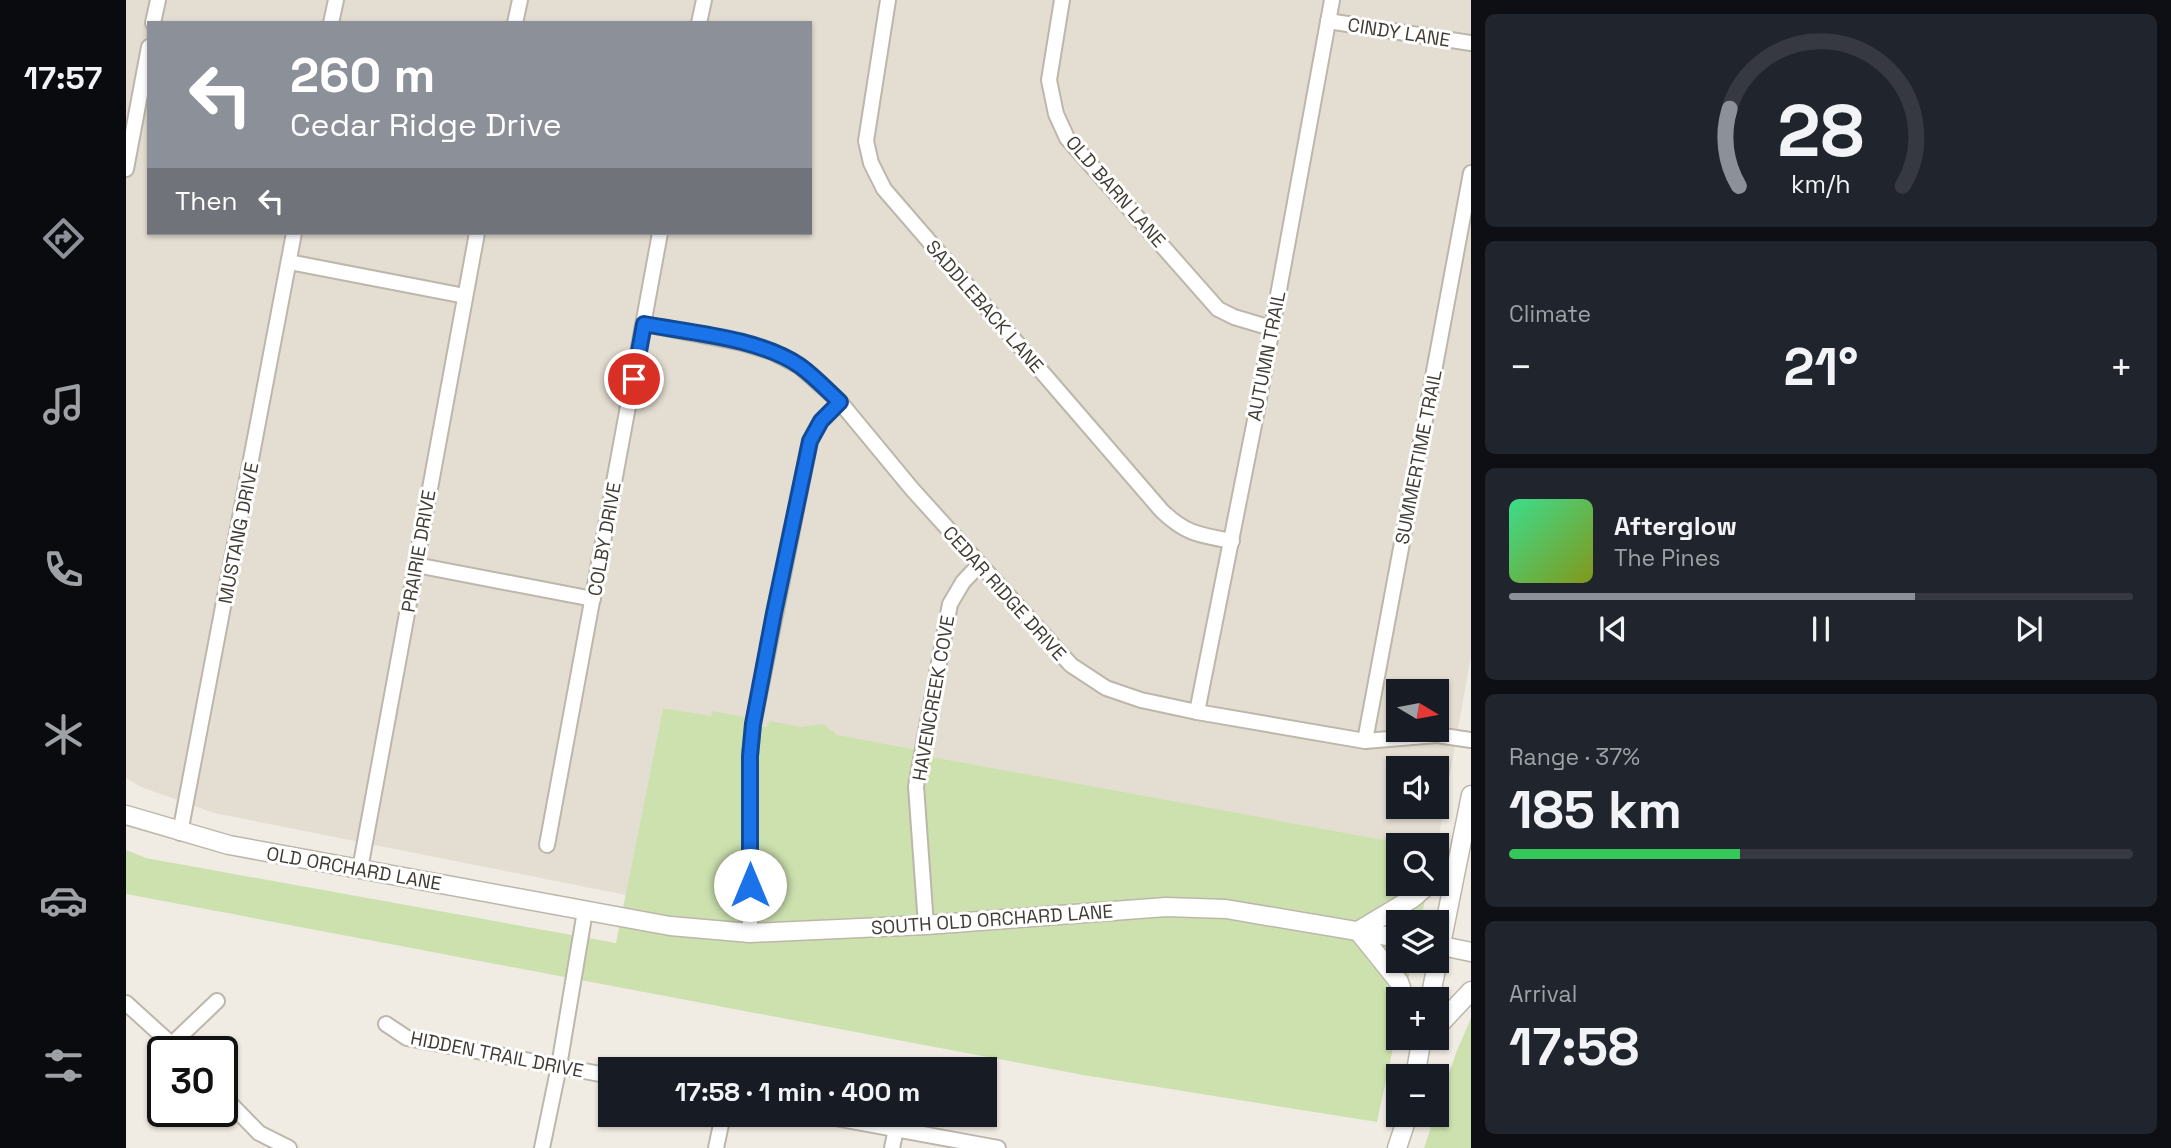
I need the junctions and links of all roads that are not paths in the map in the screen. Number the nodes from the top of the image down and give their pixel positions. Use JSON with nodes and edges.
{"nodes":[{"id":1,"x":158,"y":0,"type":"edge"},
{"id":2,"x":335,"y":0,"type":"edge"},
{"id":3,"x":520,"y":0,"type":"edge"},
{"id":4,"x":704,"y":0,"type":"edge"},
{"id":5,"x":888,"y":0,"type":"edge"},
{"id":6,"x":1062,"y":0,"type":"edge"},
{"id":7,"x":1332,"y":0,"type":"edge"},
{"id":8,"x":153,"y":21,"type":"edge"},
{"id":9,"x":331,"y":21,"type":"edge"},
{"id":10,"x":515,"y":21,"type":"edge"},
{"id":11,"x":699,"y":21,"type":"edge"},
{"id":12,"x":1328,"y":21,"type":"junction"},
{"id":13,"x":1471,"y":43,"type":"edge"},
{"id":14,"x":147,"y":58,"type":"edge"},
{"id":15,"x":126,"y":169,"type":"edge"},
{"id":16,"x":1471,"y":173,"type":"edge"},
{"id":17,"x":294,"y":235,"type":"edge"},
{"id":18,"x":477,"y":235,"type":"edge"},
{"id":19,"x":660,"y":235,"type":"edge"},
{"id":20,"x":289,"y":262,"type":"junction"},
{"id":21,"x":465,"y":296,"type":"junction"},
{"id":22,"x":644,"y":324,"type":"junction"},
{"id":23,"x":1271,"y":328,"type":"junction"},
{"id":24,"x":840,"y":402,"type":"junction"},
{"id":25,"x":1232,"y":541,"type":"junction"},
{"id":26,"x":416,"y":565,"type":"junction"},
{"id":27,"x":979,"y":565,"type":"junction"},
{"id":28,"x":593,"y":599,"type":"junction"},
{"id":29,"x":1197,"y":712,"type":"junction"},
{"id":30,"x":1471,"y":740,"type":"edge"},
{"id":31,"x":1365,"y":741,"type":"junction"},
{"id":32,"x":1471,"y":795,"type":"edge"},
{"id":33,"x":126,"y":815,"type":"edge"},
{"id":34,"x":180,"y":833,"type":"junction"},
{"id":35,"x":547,"y":845,"type":"dead end"},
{"id":36,"x":1461,"y":850,"type":"junction"},
{"id":37,"x":1449,"y":864,"type":"edge"},
{"id":38,"x":360,"y":869,"type":"junction"},
{"id":39,"x":1415,"y":896,"type":"edge"},
{"id":40,"x":1447,"y":910,"type":"edge"},
{"id":41,"x":585,"y":911,"type":"junction"},
{"id":42,"x":926,"y":925,"type":"junction"},
{"id":43,"x":1358,"y":931,"type":"junction"},
{"id":44,"x":750,"y":933,"type":"junction"},
{"id":45,"x":1386,"y":936,"type":"edge"},
{"id":46,"x":1449,"y":948,"type":"edge"},
{"id":47,"x":1471,"y":952,"type":"edge"},
{"id":48,"x":1401,"y":987,"type":"edge"},
{"id":49,"x":1471,"y":991,"type":"edge"},
{"id":50,"x":217,"y":1001,"type":"dead end"},
{"id":51,"x":126,"y":1003,"type":"edge"},
{"id":52,"x":1449,"y":1014,"type":"edge"},
{"id":53,"x":386,"y":1024,"type":"dead end"},
{"id":54,"x":163,"y":1036,"type":"edge"},
{"id":55,"x":186,"y":1036,"type":"edge"},
{"id":56,"x":559,"y":1066,"type":"junction"},
{"id":57,"x":598,"y":1074,"type":"edge"},
{"id":58,"x":238,"y":1111,"type":"edge"},
{"id":59,"x":720,"y":1127,"type":"edge"},
{"id":60,"x":885,"y":1127,"type":"edge"},
{"id":61,"x":1404,"y":1127,"type":"edge"},
{"id":62,"x":896,"y":1129,"type":"junction"},
{"id":63,"x":289,"y":1148,"type":"edge"},
{"id":64,"x":542,"y":1148,"type":"edge"},
{"id":65,"x":716,"y":1148,"type":"edge"},
{"id":66,"x":892,"y":1148,"type":"edge"},
{"id":67,"x":998,"y":1148,"type":"edge"},
{"id":68,"x":1397,"y":1148,"type":"edge"}],
"edges":[{"from":1,"to":8,"type":"street"},
{"from":2,"to":9,"type":"street"},
{"from":3,"to":10,"type":"street"},
{"from":4,"to":11,"type":"street"},
{"from":5,"to":25,"type":"street","name":"SADDLEBACK LANE"},
{"from":6,"to":23,"type":"street","name":"OLD BARN LANE"},
{"from":7,"to":12,"type":"street","name":"AUTUMN TRAIL"},
{"from":12,"to":13,"type":"street","name":"CINDY LANE"},
{"from":12,"to":23,"type":"street","name":"AUTUMN TRAIL"},
{"from":14,"to":15,"type":"street"},
{"from":16,"to":31,"type":"street","name":"SUMMERTIME TRAIL"},
{"from":17,"to":20,"type":"street","name":"MUSTANG DRIVE"},
{"from":18,"to":21,"type":"street","name":"PRAIRIE DRIVE"},
{"from":19,"to":22,"type":"street","name":"COLBY DRIVE"},
{"from":20,"to":21,"type":"street"},
{"from":20,"to":34,"type":"street","name":"MUSTANG DRIVE"},
{"from":21,"to":26,"type":"street","name":"PRAIRIE DRIVE"},
{"from":22,"to":24,"type":"street","name":"CEDAR RIDGE DRIVE"},
{"from":22,"to":28,"type":"street","name":"COLBY DRIVE"},
{"from":23,"to":25,"type":"street","name":"AUTUMN TRAIL"},
{"from":24,"to":27,"type":"street","name":"CEDAR RIDGE DRIVE"},
{"from":24,"to":44,"type":"street"},
{"from":25,"to":29,"type":"street","name":"AUTUMN TRAIL"},
{"from":26,"to":28,"type":"street"},
{"from":26,"to":38,"type":"street","name":"PRAIRIE DRIVE"},
{"from":27,"to":29,"type":"street","name":"CEDAR RIDGE DRIVE"},
{"from":27,"to":42,"type":"street","name":"HAVENCREEK COVE"},
{"from":28,"to":35,"type":"street","name":"COLBY DRIVE"},
{"from":29,"to":31,"type":"street","name":"CEDAR RIDGE DRIVE"},
{"from":30,"to":31,"type":"street","name":"CEDAR RIDGE DRIVE"},
{"from":32,"to":36,"type":"street"},
{"from":33,"to":34,"type":"street","name":"OLD ORCHARD LANE"},
{"from":34,"to":38,"type":"street","name":"OLD ORCHARD LANE"},
{"from":36,"to":37,"type":"street"},
{"from":36,"to":40,"type":"street"},
{"from":38,"to":41,"type":"street","name":"OLD ORCHARD LANE"},
{"from":39,"to":43,"type":"street"},
{"from":41,"to":44,"type":"street","name":"SOUTH OLD ORCHARD LANE"},
{"from":41,"to":56,"type":"street"},
{"from":42,"to":43,"type":"street","name":"SOUTH OLD ORCHARD LANE"},
{"from":42,"to":44,"type":"street","name":"SOUTH OLD ORCHARD LANE"},
{"from":43,"to":45,"type":"street","name":"SOUTH OLD ORCHARD LANE"},
{"from":43,"to":48,"type":"street"},
{"from":46,"to":47,"type":"street"},
{"from":49,"to":52,"type":"street"},
{"from":50,"to":55,"type":"street"},
{"from":51,"to":54,"type":"street"},
{"from":53,"to":56,"type":"street","name":"HIDDEN TRAIL DRIVE"},
{"from":56,"to":57,"type":"street","name":"HIDDEN TRAIL DRIVE"},
{"from":56,"to":64,"type":"street"},
{"from":58,"to":63,"type":"street"},
{"from":59,"to":65,"type":"street"},
{"from":60,"to":62,"type":"street"},
{"from":61,"to":68,"type":"street"},
{"from":62,"to":66,"type":"street"},
{"from":62,"to":67,"type":"street"}]}
